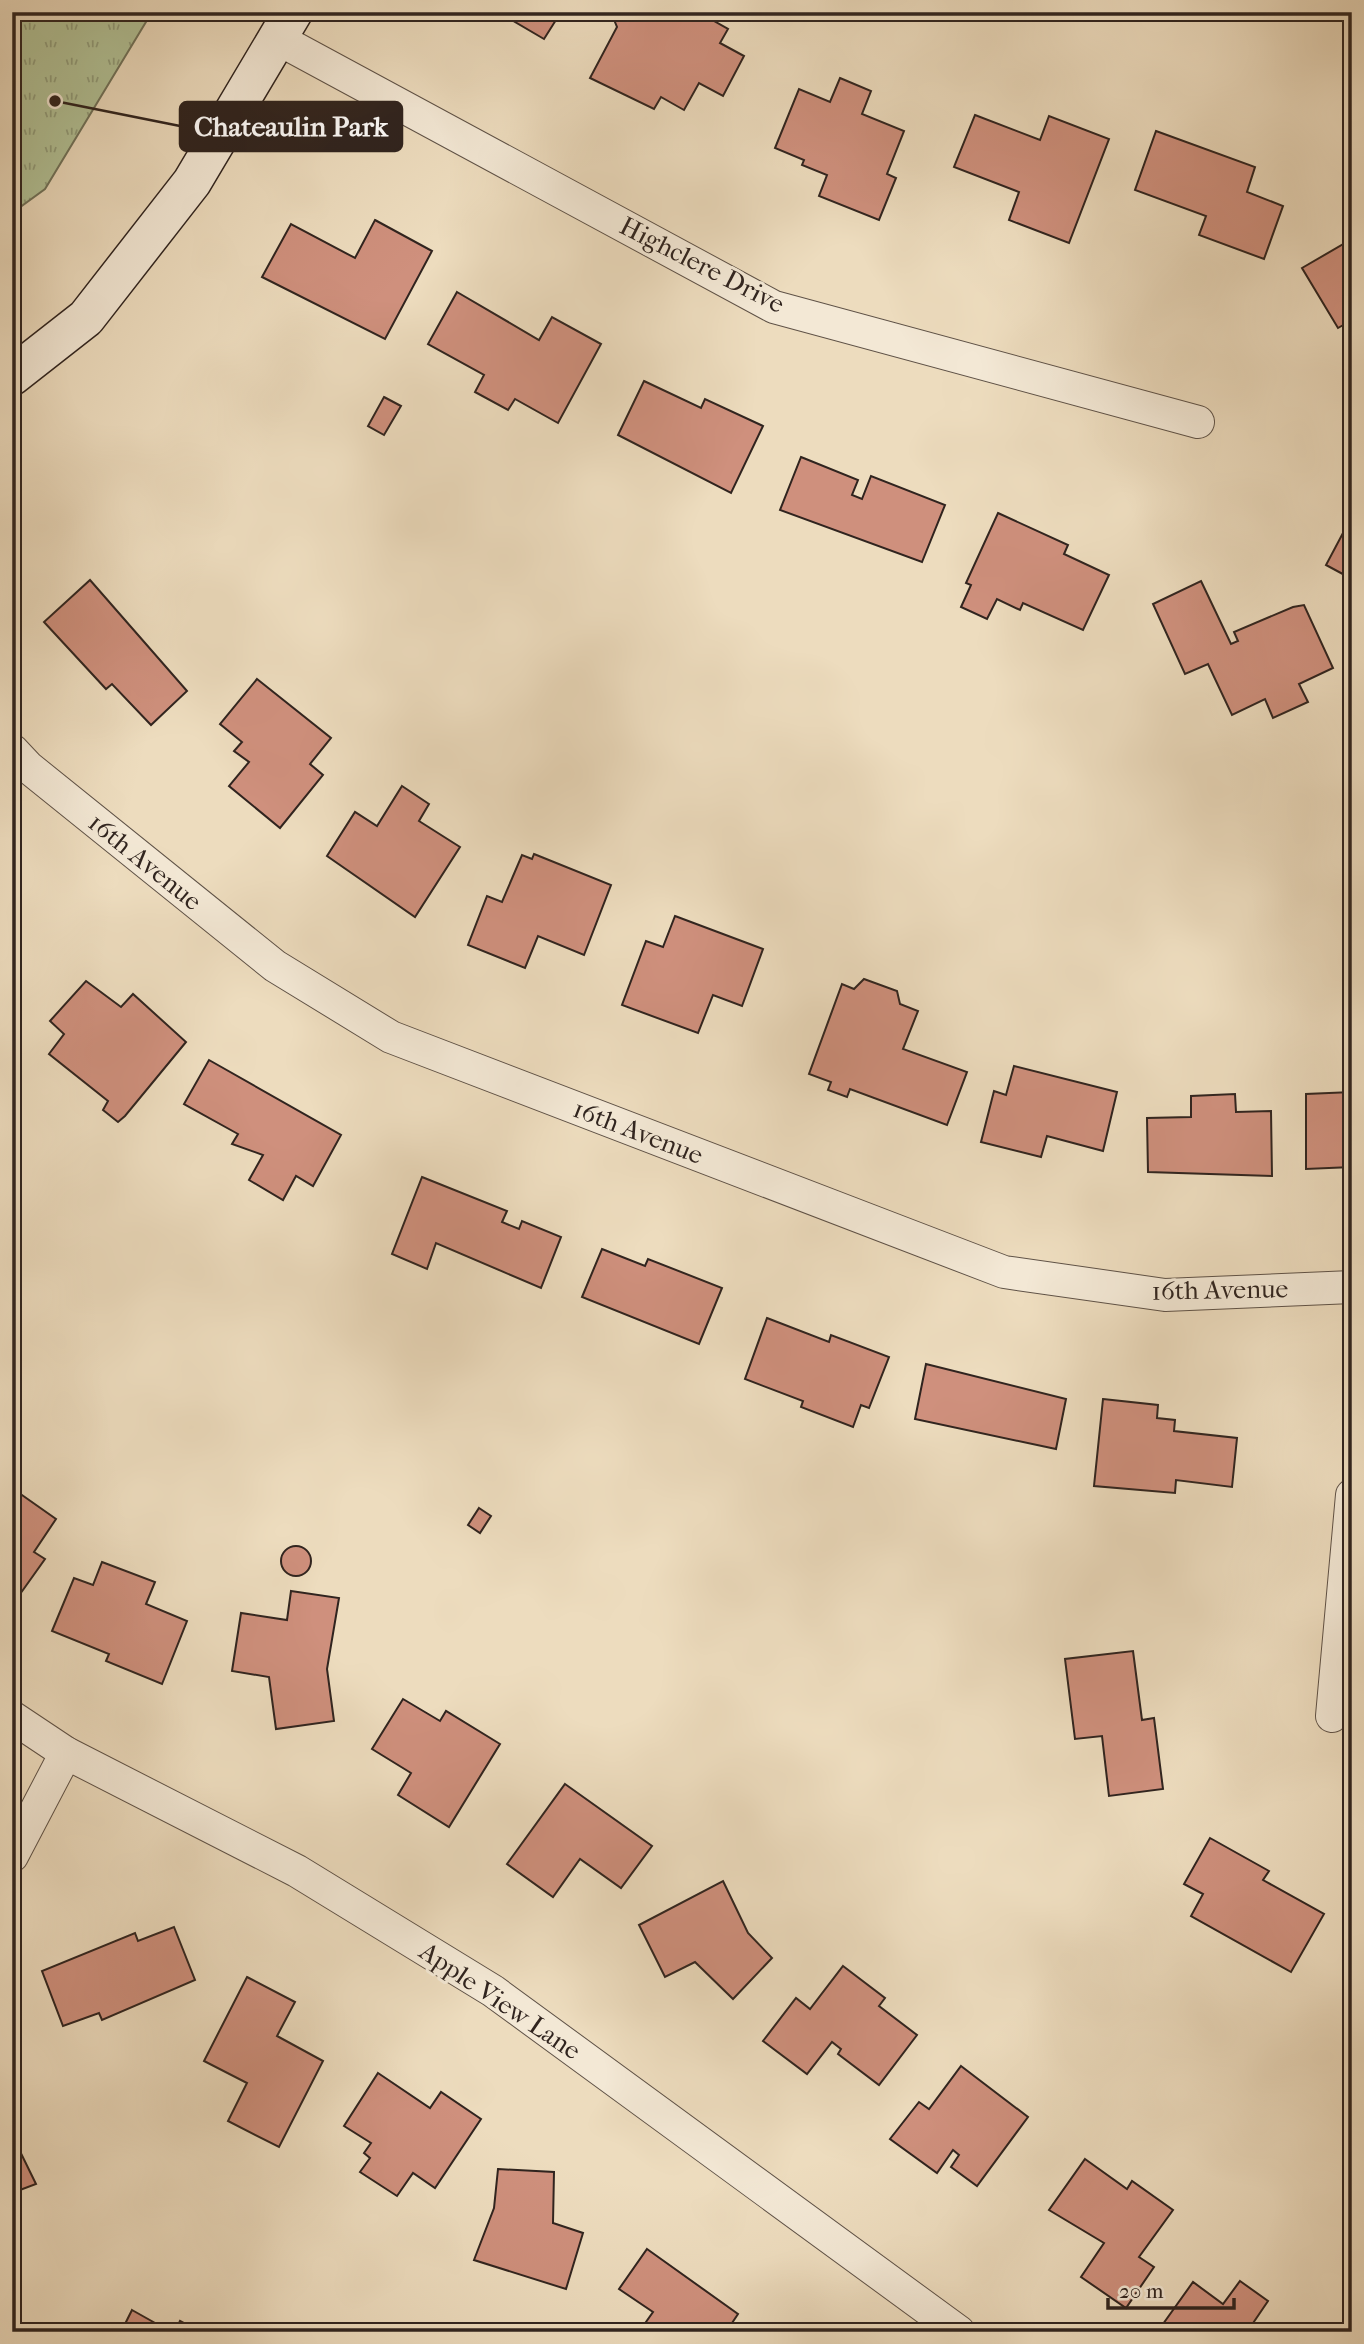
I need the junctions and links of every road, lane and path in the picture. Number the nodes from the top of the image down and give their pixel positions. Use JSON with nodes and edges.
{"nodes":[{"id":1,"x":286,"y":26,"type":"edge"},
{"id":2,"x":12,"y":376,"type":"edge"},
{"id":3,"x":1198,"y":422,"type":"dead end"},
{"id":4,"x":12,"y":750,"type":"edge"},
{"id":5,"x":1352,"y":1287,"type":"edge"},
{"id":6,"x":1352,"y":1495,"type":"edge"},
{"id":7,"x":1332,"y":1716,"type":"dead end"},
{"id":8,"x":12,"y":1717,"type":"edge"},
{"id":9,"x":66,"y":1753,"type":"junction"},
{"id":10,"x":12,"y":1856,"type":"edge"},
{"id":11,"x":959,"y":2332,"type":"edge"}],
"edges":[{"from":1,"to":2,"type":"street"},
{"from":1,"to":3,"type":"street","name":"Highclere Drive"},
{"from":4,"to":5,"type":"street","name":"16th Avenue"},
{"from":6,"to":7,"type":"street"},
{"from":8,"to":9,"type":"street","name":"Apple View Lane"},
{"from":9,"to":10,"type":"street"},
{"from":9,"to":11,"type":"street","name":"Apple View Lane"}]}
